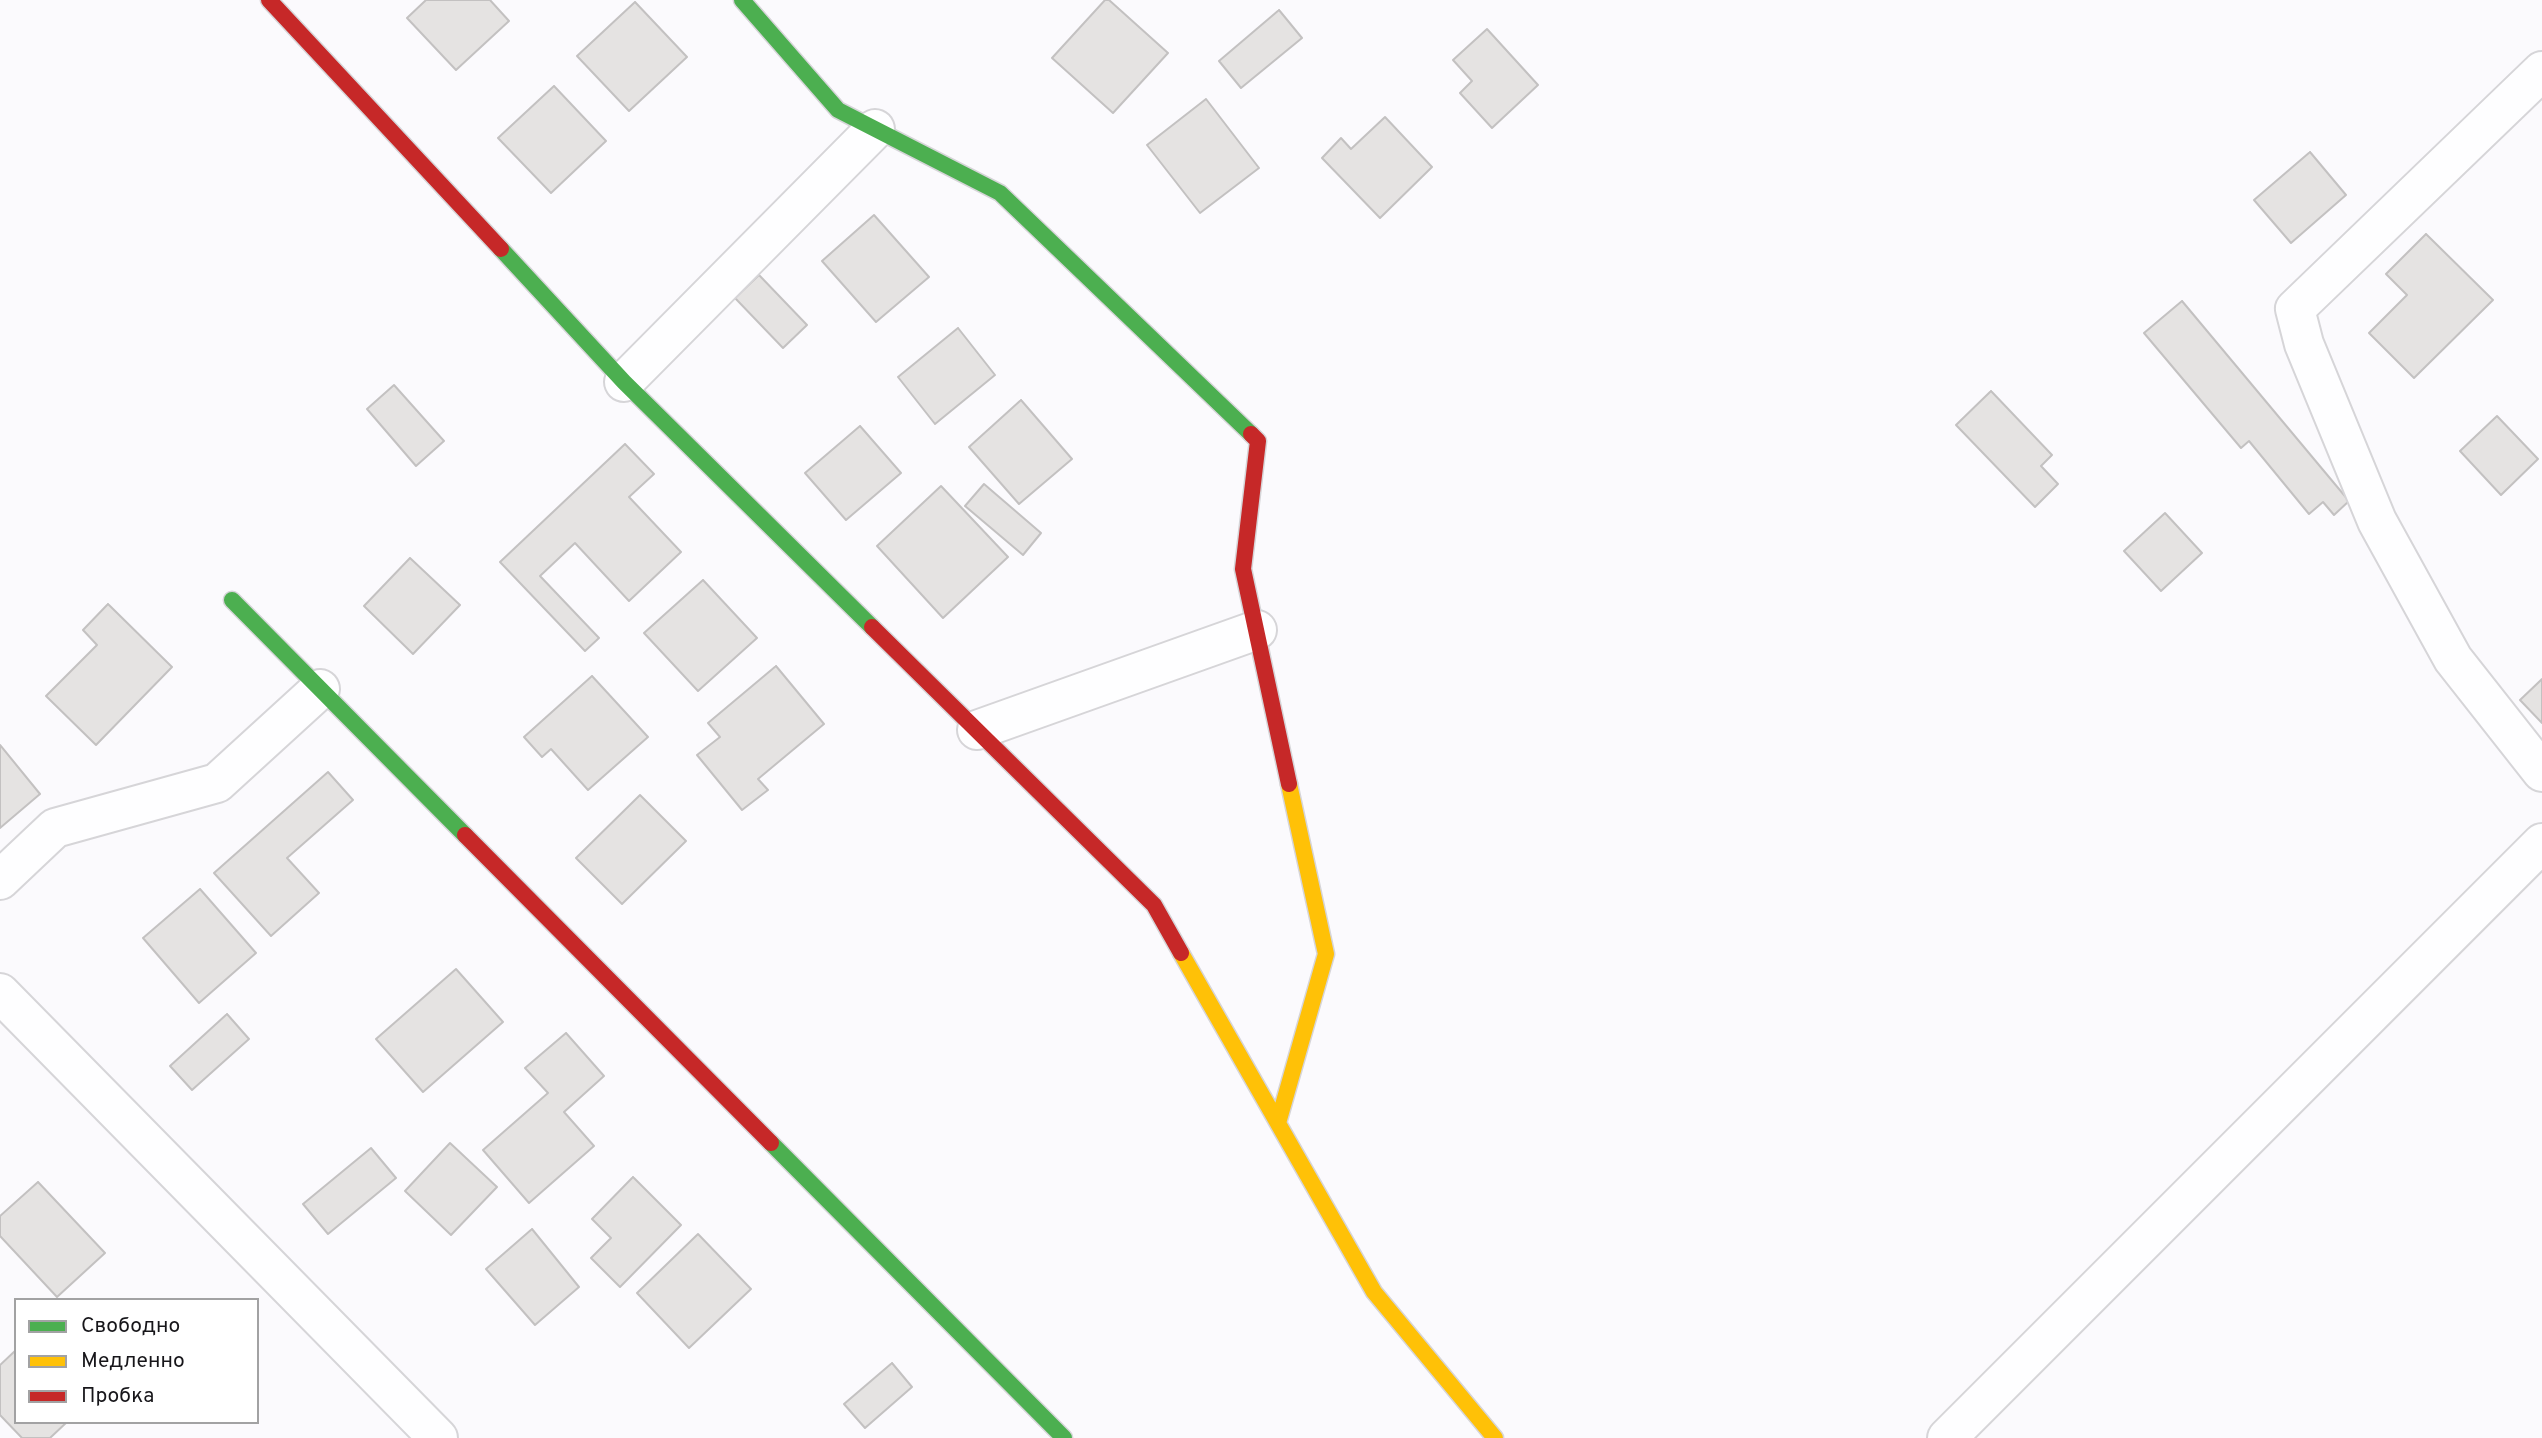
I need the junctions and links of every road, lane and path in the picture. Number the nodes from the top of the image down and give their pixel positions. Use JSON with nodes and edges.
{"nodes":[{"id":1,"x":270,"y":0,"type":"edge"},
{"id":2,"x":742,"y":0,"type":"edge"},
{"id":3,"x":2542,"y":71,"type":"edge"},
{"id":4,"x":875,"y":129,"type":"junction"},
{"id":5,"x":624,"y":382,"type":"junction"},
{"id":6,"x":232,"y":600,"type":"dead end"},
{"id":7,"x":1257,"y":631,"type":"junction"},
{"id":8,"x":320,"y":689,"type":"junction"},
{"id":9,"x":977,"y":730,"type":"junction"},
{"id":10,"x":2542,"y":772,"type":"edge"},
{"id":11,"x":2542,"y":843,"type":"edge"},
{"id":12,"x":0,"y":880,"type":"edge"},
{"id":13,"x":0,"y":993,"type":"edge"},
{"id":14,"x":1278,"y":1124,"type":"junction"},
{"id":15,"x":438,"y":1438,"type":"edge"},
{"id":16,"x":1064,"y":1438,"type":"edge"},
{"id":17,"x":1495,"y":1438,"type":"edge"},
{"id":18,"x":1947,"y":1438,"type":"edge"}],
"edges":[{"from":1,"to":5,"type":"street"},
{"from":2,"to":4,"type":"street"},
{"from":3,"to":10,"type":"street"},
{"from":4,"to":5,"type":"street"},
{"from":4,"to":7,"type":"street"},
{"from":5,"to":9,"type":"street"},
{"from":6,"to":8,"type":"street"},
{"from":7,"to":9,"type":"street"},
{"from":7,"to":14,"type":"street"},
{"from":8,"to":12,"type":"street"},
{"from":8,"to":16,"type":"street"},
{"from":9,"to":14,"type":"street"},
{"from":11,"to":18,"type":"street"},
{"from":13,"to":15,"type":"street"},
{"from":14,"to":17,"type":"street"}]}
